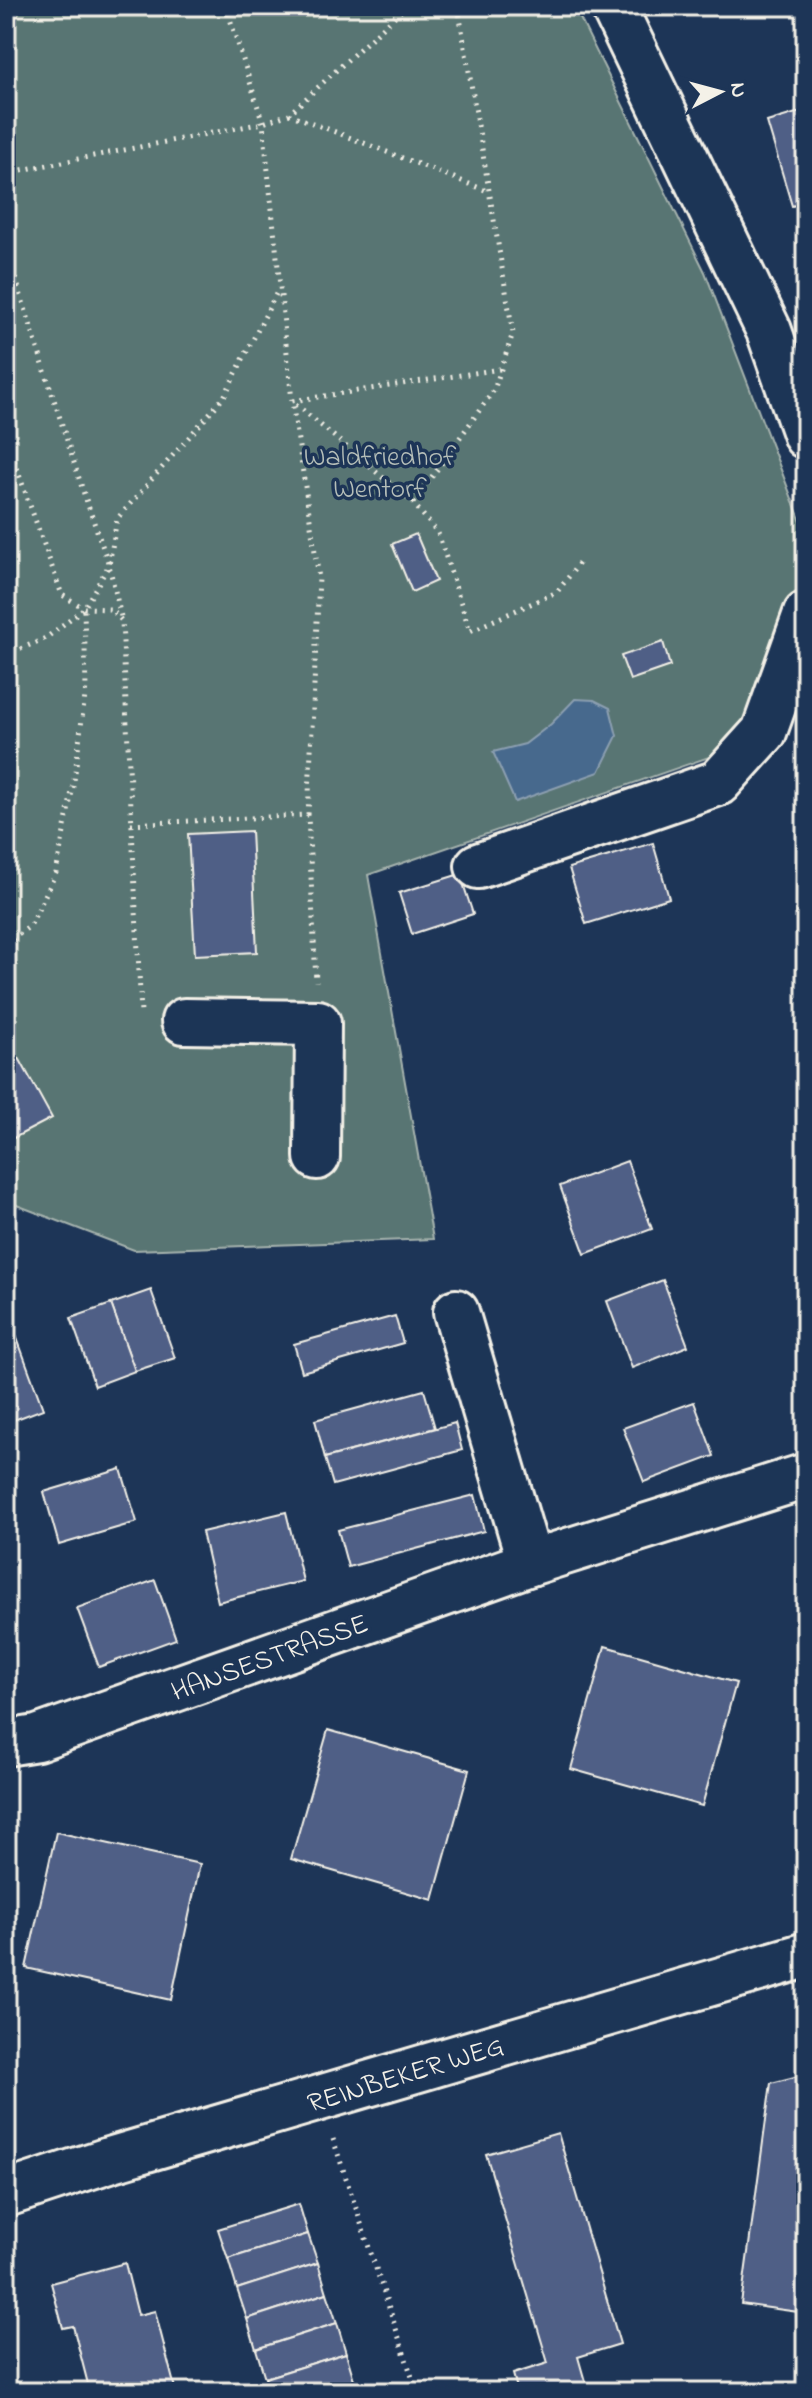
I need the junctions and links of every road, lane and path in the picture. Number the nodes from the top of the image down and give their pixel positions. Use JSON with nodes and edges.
{"nodes":[{"id":1,"x":226,"y":6,"type":"edge"},
{"id":2,"x":406,"y":6,"type":"edge"},
{"id":3,"x":458,"y":6,"type":"edge"},
{"id":4,"x":613,"y":6,"type":"edge"},
{"id":5,"x":289,"y":114,"type":"junction"},
{"id":6,"x":263,"y":123,"type":"junction"},
{"id":7,"x":6,"y":173,"type":"edge"},
{"id":8,"x":490,"y":192,"type":"junction"},
{"id":9,"x":6,"y":248,"type":"edge"},
{"id":10,"x":280,"y":287,"type":"junction"},
{"id":11,"x":500,"y":369,"type":"junction"},
{"id":12,"x":292,"y":401,"type":"junction"},
{"id":13,"x":806,"y":436,"type":"edge"},
{"id":14,"x":6,"y":438,"type":"edge"},
{"id":15,"x":413,"y":503,"type":"junction"},
{"id":16,"x":580,"y":562,"type":"dead end"},
{"id":17,"x":109,"y":565,"type":"junction"},
{"id":18,"x":84,"y":608,"type":"junction"},
{"id":19,"x":806,"y":614,"type":"edge"},
{"id":20,"x":122,"y":621,"type":"junction"},
{"id":21,"x":6,"y":655,"type":"edge"},
{"id":22,"x":308,"y":815,"type":"junction"},
{"id":23,"x":131,"y":824,"type":"junction"},
{"id":24,"x":478,"y":866,"type":"dead end"},
{"id":25,"x":6,"y":944,"type":"edge"},
{"id":26,"x":184,"y":1021,"type":"joint"},
{"id":27,"x":318,"y":1023,"type":"junction"},
{"id":28,"x":317,"y":1157,"type":"dead end"},
{"id":29,"x":456,"y":1312,"type":"dead end"},
{"id":30,"x":806,"y":1476,"type":"edge"},
{"id":31,"x":530,"y":1563,"type":"junction"},
{"id":32,"x":6,"y":1743,"type":"edge"},
{"id":33,"x":806,"y":1955,"type":"edge"},
{"id":34,"x":319,"y":2099,"type":"junction"},
{"id":35,"x":6,"y":2194,"type":"edge"},
{"id":36,"x":417,"y":2392,"type":"edge"}],
"edges":[{"from":1,"to":6,"type":"path"},
{"from":2,"to":5,"type":"path"},
{"from":3,"to":8,"type":"path"},
{"from":4,"to":13,"type":"street"},
{"from":5,"to":6,"type":"path"},
{"from":5,"to":8,"type":"path"},
{"from":6,"to":7,"type":"path"},
{"from":6,"to":10,"type":"path"},
{"from":8,"to":11,"type":"path"},
{"from":9,"to":17,"type":"path"},
{"from":10,"to":12,"type":"path"},
{"from":10,"to":17,"type":"path"},
{"from":11,"to":12,"type":"path"},
{"from":11,"to":15,"type":"path"},
{"from":12,"to":15,"type":"path"},
{"from":12,"to":22,"type":"path"},
{"from":14,"to":18,"type":"path"},
{"from":15,"to":16,"type":"path"},
{"from":17,"to":18,"type":"path"},
{"from":17,"to":20,"type":"path"},
{"from":18,"to":20,"type":"path"},
{"from":18,"to":21,"type":"path"},
{"from":18,"to":25,"type":"path"},
{"from":19,"to":24,"type":"street"},
{"from":20,"to":23,"type":"path"},
{"from":22,"to":23,"type":"path"},
{"from":22,"to":27,"type":"path"},
{"from":23,"to":26,"type":"path"},
{"from":26,"to":27,"type":"street"},
{"from":27,"to":28,"type":"street"},
{"from":29,"to":31,"type":"street"},
{"from":30,"to":31,"type":"street","name":"HANSESTRASSE"},
{"from":31,"to":32,"type":"street","name":"HANSESTRASSE"},
{"from":33,"to":34,"type":"street","name":"REINBEKER WEG"},
{"from":34,"to":35,"type":"street","name":"REINBEKER WEG"},
{"from":34,"to":36,"type":"path"}]}
